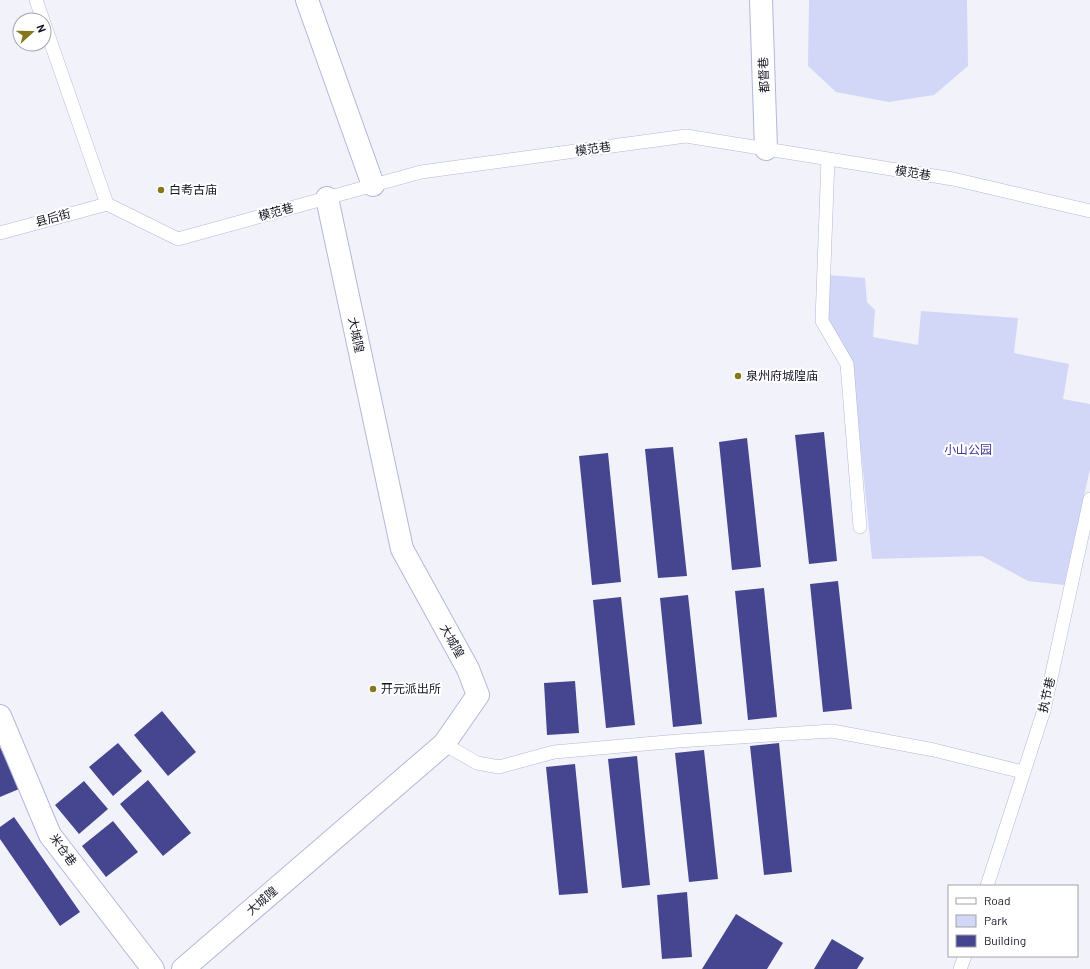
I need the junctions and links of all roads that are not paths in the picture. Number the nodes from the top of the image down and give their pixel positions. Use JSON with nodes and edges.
{"nodes":[{"id":1,"x":36,"y":0,"type":"edge"},
{"id":2,"x":307,"y":0,"type":"edge"},
{"id":3,"x":761,"y":0,"type":"edge"},
{"id":4,"x":41,"y":12,"type":"edge"},
{"id":5,"x":52,"y":44,"type":"edge"},
{"id":6,"x":766,"y":149,"type":"junction"},
{"id":7,"x":828,"y":159,"type":"junction"},
{"id":8,"x":373,"y":185,"type":"junction"},
{"id":9,"x":327,"y":198,"type":"junction"},
{"id":10,"x":107,"y":204,"type":"junction"},
{"id":11,"x":1090,"y":211,"type":"edge"},
{"id":12,"x":0,"y":233,"type":"edge"},
{"id":13,"x":1090,"y":499,"type":"edge"},
{"id":14,"x":860,"y":527,"type":"dead end"},
{"id":15,"x":0,"y":716,"type":"edge"},
{"id":16,"x":444,"y":744,"type":"junction"},
{"id":17,"x":1023,"y":772,"type":"junction"},
{"id":18,"x":987,"y":885,"type":"edge"},
{"id":19,"x":965,"y":957,"type":"edge"},
{"id":20,"x":153,"y":969,"type":"edge"},
{"id":21,"x":183,"y":969,"type":"edge"},
{"id":22,"x":960,"y":969,"type":"edge"}],
"edges":[{"from":1,"to":4,"type":"lane"},
{"from":2,"to":8,"type":"street"},
{"from":3,"to":6,"type":"street","name":"都督巷"},
{"from":5,"to":10,"type":"lane"},
{"from":6,"to":7,"type":"lane","name":"模范巷"},
{"from":6,"to":8,"type":"lane","name":"模范巷"},
{"from":7,"to":11,"type":"lane","name":"模范巷"},
{"from":7,"to":14,"type":"lane"},
{"from":8,"to":9,"type":"lane","name":"模范巷"},
{"from":9,"to":10,"type":"lane","name":"模范巷"},
{"from":9,"to":16,"type":"street","name":"大城隍"},
{"from":10,"to":12,"type":"lane","name":"县后街"},
{"from":13,"to":17,"type":"lane","name":"执节巷"},
{"from":15,"to":20,"type":"street","name":"米仓巷"},
{"from":16,"to":17,"type":"lane"},
{"from":16,"to":21,"type":"street","name":"大城隍"},
{"from":17,"to":18,"type":"lane","name":"执节巷"},
{"from":19,"to":22,"type":"lane"}]}
